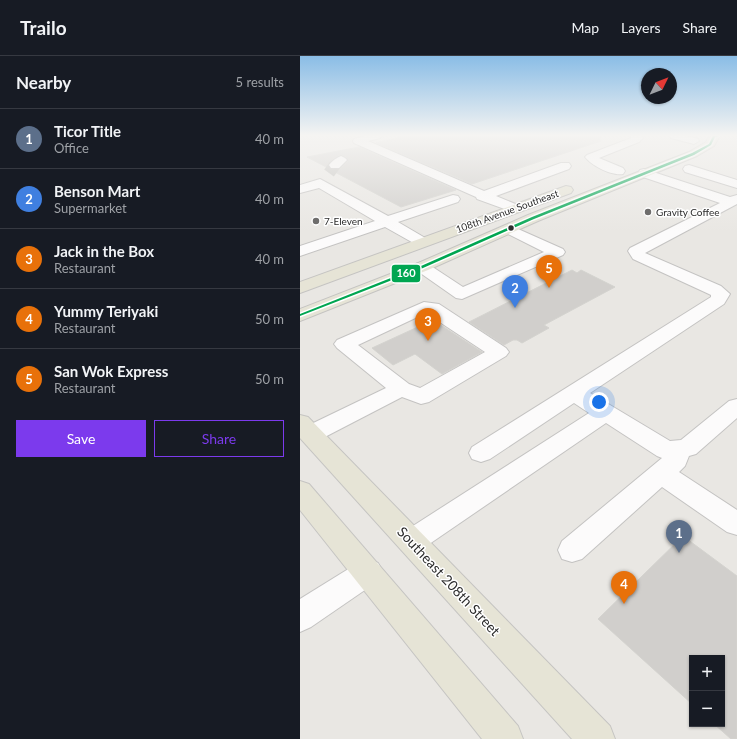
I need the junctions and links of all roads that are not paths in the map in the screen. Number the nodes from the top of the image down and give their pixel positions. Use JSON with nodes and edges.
{"nodes":[{"id":1,"x":333,"y":168,"type":"tunnel mouth"},
{"id":2,"x":419,"y":168,"type":"edge"},
{"id":3,"x":560,"y":168,"type":"edge"},
{"id":4,"x":611,"y":168,"type":"edge"},
{"id":5,"x":638,"y":168,"type":"edge"},
{"id":6,"x":641,"y":168,"type":"edge"},
{"id":7,"x":645,"y":168,"type":"edge"},
{"id":8,"x":689,"y":169,"type":"dead end"},
{"id":9,"x":619,"y":171,"type":"junction"},
{"id":10,"x":598,"y":178,"type":"dead end"},
{"id":11,"x":320,"y":184,"type":"junction"},
{"id":12,"x":737,"y":184,"type":"edge"},
{"id":13,"x":577,"y":186,"type":"dead end"},
{"id":14,"x":300,"y":189,"type":"edge"},
{"id":15,"x":482,"y":196,"type":"junction"},
{"id":16,"x":453,"y":199,"type":"dead end"},
{"id":17,"x":734,"y":200,"type":"edge"},
{"id":18,"x":513,"y":208,"type":"junction"},
{"id":19,"x":387,"y":221,"type":"junction"},
{"id":20,"x":509,"y":229,"type":"junction"},
{"id":21,"x":422,"y":242,"type":"junction"},
{"id":22,"x":300,"y":251,"type":"edge"},
{"id":23,"x":422,"y":267,"type":"junction"},
{"id":24,"x":300,"y":288,"type":"edge"},
{"id":25,"x":300,"y":315,"type":"edge"},
{"id":26,"x":401,"y":389,"type":"junction"},
{"id":27,"x":574,"y":393,"type":"junction"},
{"id":28,"x":737,"y":406,"type":"edge"},
{"id":29,"x":605,"y":413,"type":"junction"},
{"id":30,"x":305,"y":429,"type":"edge"},
{"id":31,"x":677,"y":449,"type":"junction"},
{"id":32,"x":481,"y":453,"type":"dead end"},
{"id":33,"x":661,"y":473,"type":"junction"},
{"id":34,"x":300,"y":491,"type":"edge"},
{"id":35,"x":737,"y":524,"type":"edge"},
{"id":36,"x":412,"y":541,"type":"junction"},
{"id":37,"x":572,"y":550,"type":"dead end"},
{"id":38,"x":368,"y":572,"type":"junction"},
{"id":39,"x":300,"y":617,"type":"edge"},
{"id":40,"x":505,"y":739,"type":"edge"},
{"id":41,"x":597,"y":739,"type":"edge"}],
"edges":[{"from":1,"to":11,"type":"lane"},
{"from":2,"to":15,"type":"lane"},
{"from":3,"to":15,"type":"lane"},
{"from":4,"to":9,"type":"lane"},
{"from":5,"to":9,"type":"main road","name":"108th Avenue Southeast"},
{"from":6,"to":20,"type":"main road","name":"108th Avenue Southeast"},
{"from":7,"to":17,"type":"lane"},
{"from":8,"to":12,"type":"lane"},
{"from":9,"to":10,"type":"main road","name":"108th Avenue Southeast"},
{"from":11,"to":14,"type":"lane"},
{"from":11,"to":19,"type":"lane"},
{"from":13,"to":18,"type":"main road","name":"108th Avenue Southeast"},
{"from":15,"to":18,"type":"lane"},
{"from":16,"to":19,"type":"lane"},
{"from":17,"to":27,"type":"lane"},
{"from":18,"to":21,"type":"main road","name":"108th Avenue Southeast"},
{"from":19,"to":21,"type":"lane"},
{"from":19,"to":22,"type":"lane"},
{"from":20,"to":23,"type":"main road","name":"108th Avenue Southeast"},
{"from":20,"to":23,"type":"lane"},
{"from":21,"to":24,"type":"main road","name":"108th Avenue Southeast"},
{"from":23,"to":25,"type":"main road","name":"108th Avenue Southeast"},
{"from":26,"to":26,"type":"lane"},
{"from":26,"to":30,"type":"lane"},
{"from":27,"to":29,"type":"lane"},
{"from":27,"to":32,"type":"lane"},
{"from":28,"to":31,"type":"lane"},
{"from":29,"to":31,"type":"lane"},
{"from":29,"to":36,"type":"lane"},
{"from":30,"to":36,"type":"main road","name":"Southeast 208th Street"},
{"from":31,"to":33,"type":"lane"},
{"from":33,"to":35,"type":"lane"},
{"from":33,"to":37,"type":"lane"},
{"from":34,"to":38,"type":"main road"},
{"from":36,"to":41,"type":"main road","name":"Southeast 208th Street"},
{"from":38,"to":39,"type":"lane"},
{"from":38,"to":40,"type":"main road"}]}
